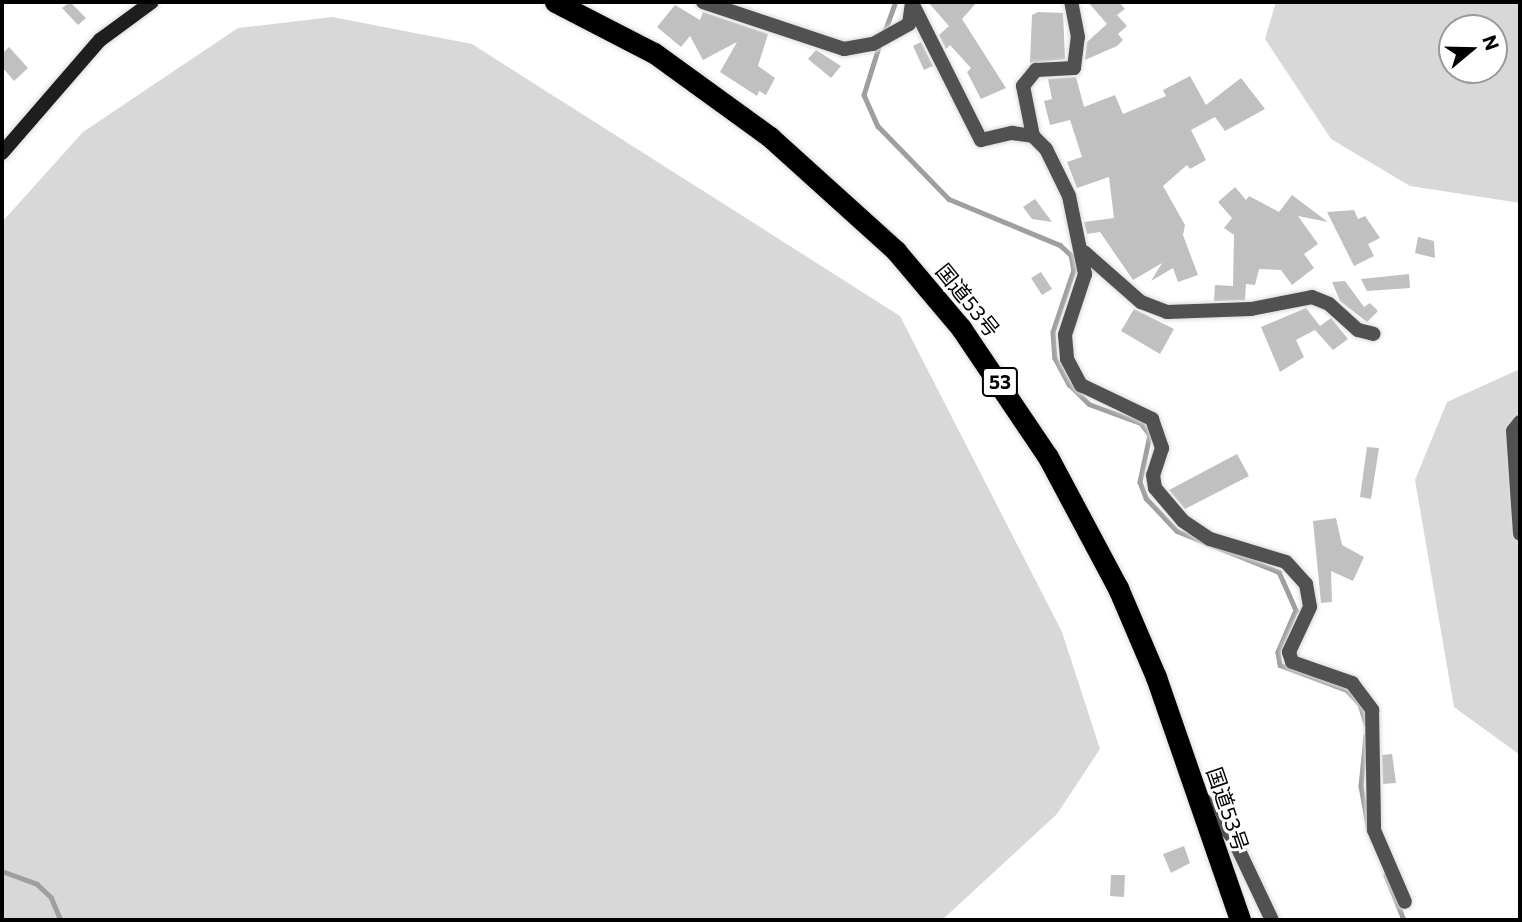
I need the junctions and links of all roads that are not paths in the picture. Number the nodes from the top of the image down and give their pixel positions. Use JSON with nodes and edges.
{"nodes":[{"id":1,"x":152,"y":2,"type":"edge"},
{"id":2,"x":555,"y":2,"type":"edge"},
{"id":3,"x":703,"y":2,"type":"edge"},
{"id":4,"x":1071,"y":2,"type":"edge"},
{"id":5,"x":913,"y":4,"type":"edge"},
{"id":6,"x":1033,"y":136,"type":"junction"},
{"id":7,"x":2,"y":153,"type":"edge"},
{"id":8,"x":1084,"y":251,"type":"junction"},
{"id":9,"x":1374,"y":334,"type":"dead end"},
{"id":10,"x":1520,"y":422,"type":"edge"},
{"id":11,"x":1520,"y":534,"type":"edge"},
{"id":12,"x":1193,"y":785,"type":"junction"},
{"id":13,"x":1405,"y":902,"type":"dead end"},
{"id":14,"x":1240,"y":920,"type":"edge"},
{"id":15,"x":1272,"y":920,"type":"edge"}],
"edges":[{"from":1,"to":7,"type":"street"},
{"from":2,"to":12,"type":"highway","name":"国道53号","number":"53"},
{"from":3,"to":5,"type":"street"},
{"from":4,"to":6,"type":"street"},
{"from":5,"to":6,"type":"street"},
{"from":6,"to":8,"type":"street"},
{"from":8,"to":9,"type":"street"},
{"from":8,"to":13,"type":"street"},
{"from":10,"to":11,"type":"street"},
{"from":12,"to":14,"type":"highway","name":"国道53号","number":"53"},
{"from":12,"to":15,"type":"street"}]}
